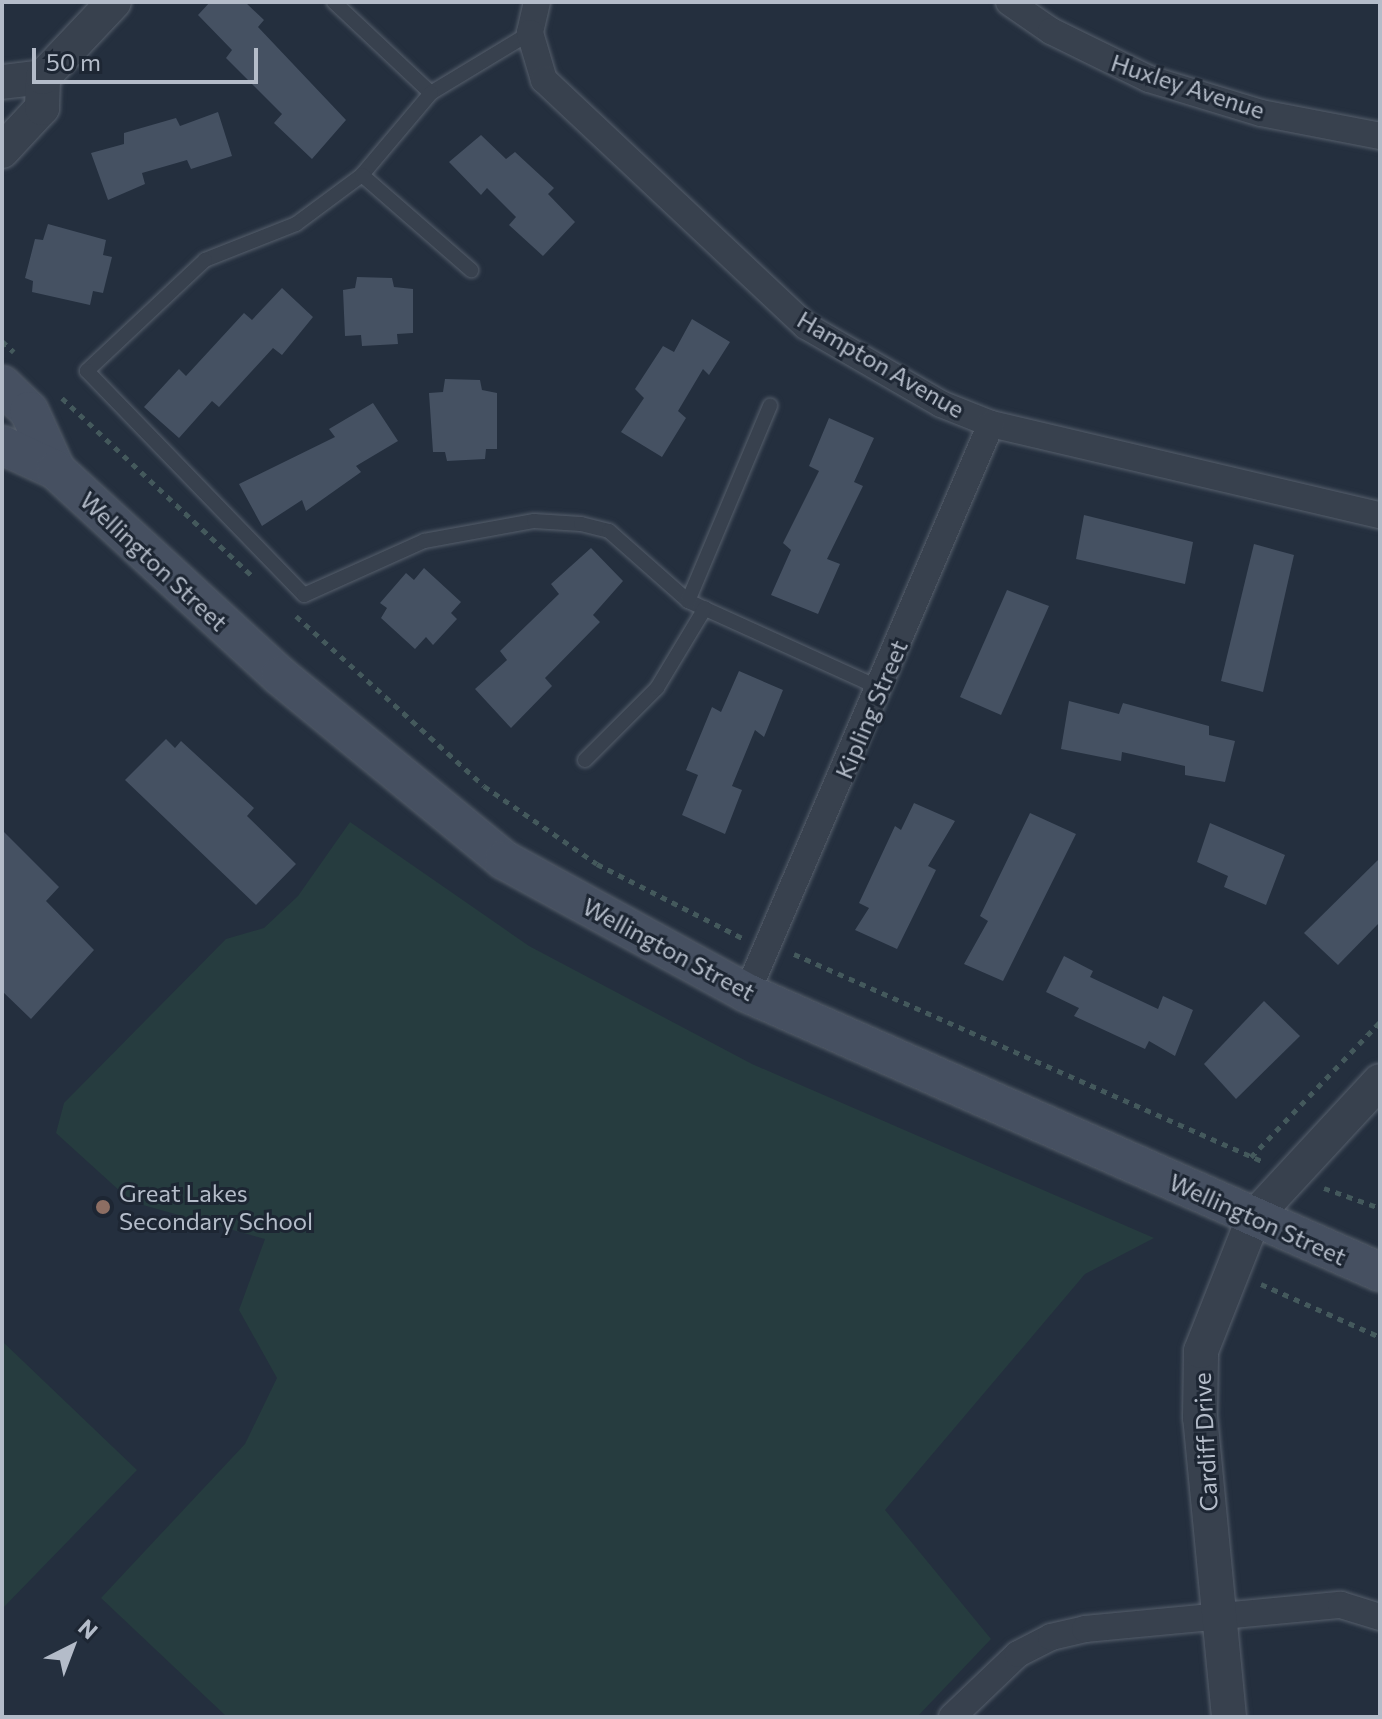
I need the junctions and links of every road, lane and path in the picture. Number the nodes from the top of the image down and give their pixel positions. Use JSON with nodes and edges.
{"nodes":[{"id":1,"x":114,"y":2,"type":"edge"},
{"id":2,"x":334,"y":2,"type":"edge"},
{"id":3,"x":537,"y":2,"type":"edge"},
{"id":4,"x":1009,"y":2,"type":"edge"},
{"id":5,"x":530,"y":33,"type":"junction"},
{"id":6,"x":43,"y":77,"type":"junction"},
{"id":7,"x":2,"y":82,"type":"edge"},
{"id":8,"x":431,"y":93,"type":"junction"},
{"id":9,"x":1380,"y":136,"type":"edge"},
{"id":10,"x":2,"y":151,"type":"edge"},
{"id":11,"x":362,"y":175,"type":"junction"},
{"id":12,"x":471,"y":270,"type":"dead end"},
{"id":13,"x":2,"y":341,"type":"edge"},
{"id":14,"x":14,"y":374,"type":"edge"},
{"id":15,"x":59,"y":395,"type":"dead end"},
{"id":16,"x":770,"y":406,"type":"dead end"},
{"id":17,"x":991,"y":424,"type":"junction"},
{"id":18,"x":2,"y":445,"type":"edge"},
{"id":19,"x":56,"y":470,"type":"junction"},
{"id":20,"x":1380,"y":515,"type":"edge"},
{"id":21,"x":255,"y":579,"type":"dead end"},
{"id":22,"x":688,"y":601,"type":"junction"},
{"id":23,"x":705,"y":608,"type":"junction"},
{"id":24,"x":289,"y":610,"type":"dead end"},
{"id":25,"x":880,"y":688,"type":"junction"},
{"id":26,"x":585,"y":760,"type":"dead end"},
{"id":27,"x":766,"y":947,"type":"junction"},
{"id":28,"x":747,"y":993,"type":"junction"},
{"id":29,"x":1380,"y":1022,"type":"edge"},
{"id":30,"x":1380,"y":1081,"type":"edge"},
{"id":31,"x":1251,"y":1157,"type":"junction"},
{"id":32,"x":1293,"y":1175,"type":"junction"},
{"id":33,"x":1380,"y":1208,"type":"edge"},
{"id":34,"x":1254,"y":1217,"type":"junction"},
{"id":35,"x":1380,"y":1272,"type":"edge"},
{"id":36,"x":1261,"y":1284,"type":"dead end"},
{"id":37,"x":1380,"y":1337,"type":"edge"},
{"id":38,"x":1218,"y":1616,"type":"junction"},
{"id":39,"x":1380,"y":1617,"type":"edge"},
{"id":40,"x":952,"y":1717,"type":"edge"},
{"id":41,"x":1229,"y":1717,"type":"edge"}],
"edges":[{"from":1,"to":6,"type":"street"},
{"from":2,"to":8,"type":"lane"},
{"from":3,"to":5,"type":"street","name":"Hampton Avenue"},
{"from":4,"to":9,"type":"street","name":"Huxley Avenue"},
{"from":5,"to":8,"type":"lane"},
{"from":5,"to":17,"type":"street","name":"Hampton Avenue"},
{"from":6,"to":7,"type":"street"},
{"from":6,"to":10,"type":"street"},
{"from":8,"to":11,"type":"lane"},
{"from":11,"to":12,"type":"lane"},
{"from":11,"to":22,"type":"lane"},
{"from":13,"to":14,"type":"path"},
{"from":14,"to":19,"type":"main road","name":"Wellington Street"},
{"from":15,"to":21,"type":"path"},
{"from":16,"to":22,"type":"lane"},
{"from":17,"to":20,"type":"street","name":"Hampton Avenue"},
{"from":17,"to":25,"type":"street","name":"Kipling Street"},
{"from":18,"to":19,"type":"main road","name":"Wellington Street"},
{"from":19,"to":28,"type":"main road","name":"Wellington Street"},
{"from":22,"to":23,"type":"lane"},
{"from":23,"to":25,"type":"lane"},
{"from":23,"to":26,"type":"lane"},
{"from":24,"to":27,"type":"path"},
{"from":25,"to":27,"type":"street","name":"Kipling Street"},
{"from":27,"to":28,"type":"street","name":"Kipling Street"},
{"from":27,"to":31,"type":"path"},
{"from":28,"to":34,"type":"main road","name":"Wellington Street"},
{"from":29,"to":31,"type":"path"},
{"from":30,"to":32,"type":"street","name":"Cardiff Drive"},
{"from":31,"to":32,"type":"path"},
{"from":32,"to":33,"type":"path"},
{"from":32,"to":34,"type":"street","name":"Cardiff Drive"},
{"from":34,"to":35,"type":"main road","name":"Wellington Street"},
{"from":34,"to":38,"type":"street","name":"Cardiff Drive"},
{"from":36,"to":37,"type":"path"},
{"from":38,"to":39,"type":"street"},
{"from":38,"to":40,"type":"street"},
{"from":38,"to":41,"type":"street","name":"Cardiff Drive"}]}
